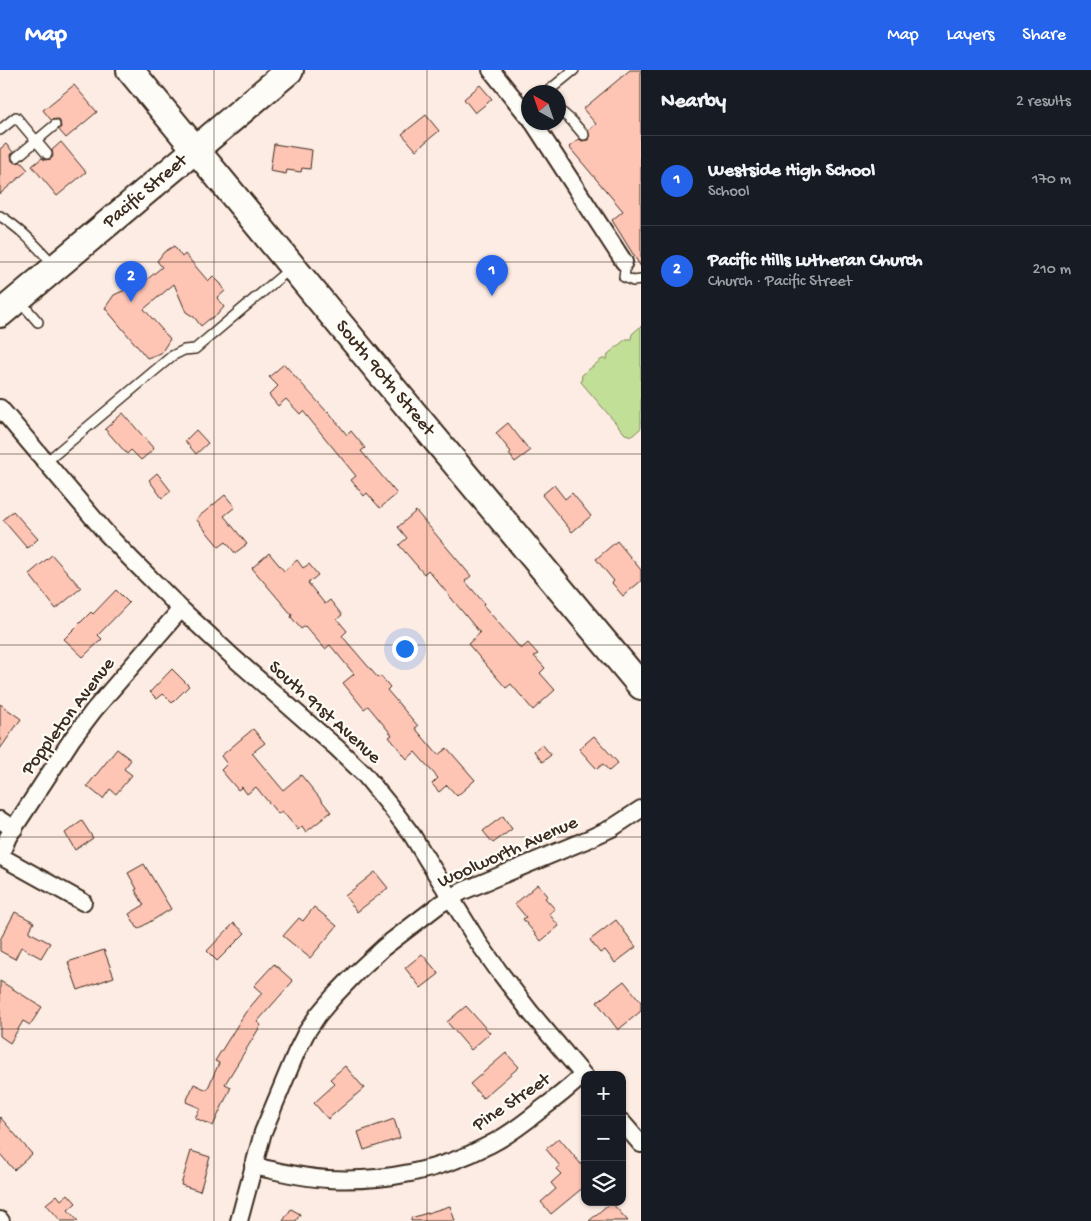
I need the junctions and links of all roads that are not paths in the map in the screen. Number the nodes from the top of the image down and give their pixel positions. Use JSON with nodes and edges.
{"nodes":[{"id":1,"x":130,"y":70,"type":"edge"},
{"id":2,"x":290,"y":70,"type":"edge"},
{"id":3,"x":491,"y":70,"type":"edge"},
{"id":4,"x":574,"y":70,"type":"edge"},
{"id":5,"x":556,"y":85,"type":"edge"},
{"id":6,"x":521,"y":105,"type":"edge"},
{"id":7,"x":566,"y":116,"type":"edge"},
{"id":8,"x":55,"y":125,"type":"dead end"},
{"id":9,"x":0,"y":130,"type":"edge"},
{"id":10,"x":539,"y":130,"type":"edge"},
{"id":11,"x":584,"y":135,"type":"dead end"},
{"id":12,"x":36,"y":142,"type":"junction"},
{"id":13,"x":196,"y":149,"type":"junction"},
{"id":14,"x":46,"y":154,"type":"dead end"},
{"id":15,"x":17,"y":157,"type":"dead end"},
{"id":16,"x":0,"y":216,"type":"edge"},
{"id":17,"x":624,"y":262,"type":"joint"},
{"id":18,"x":56,"y":267,"type":"junction"},
{"id":19,"x":293,"y":267,"type":"junction"},
{"id":20,"x":641,"y":280,"type":"edge"},
{"id":21,"x":9,"y":306,"type":"edge"},
{"id":22,"x":38,"y":322,"type":"dead end"},
{"id":23,"x":0,"y":408,"type":"edge"},
{"id":24,"x":46,"y":462,"type":"junction"},
{"id":25,"x":182,"y":609,"type":"junction"},
{"id":26,"x":641,"y":686,"type":"edge"},
{"id":27,"x":641,"y":809,"type":"edge"},
{"id":28,"x":7,"y":824,"type":"edge"},
{"id":29,"x":0,"y":856,"type":"edge"},
{"id":30,"x":451,"y":898,"type":"junction"},
{"id":31,"x":83,"y":902,"type":"dead end"},
{"id":32,"x":581,"y":1072,"type":"edge"},
{"id":33,"x":581,"y":1078,"type":"edge"},
{"id":34,"x":626,"y":1127,"type":"edge"},
{"id":35,"x":641,"y":1144,"type":"edge"},
{"id":36,"x":253,"y":1166,"type":"junction"},
{"id":37,"x":239,"y":1221,"type":"edge"}],
"edges":[{"from":1,"to":13,"type":"main road","name":"South 90th Street"},
{"from":2,"to":13,"type":"main road","name":"Pacific Street"},
{"from":3,"to":6,"type":"street"},
{"from":4,"to":5,"type":"lane"},
{"from":7,"to":11,"type":"lane"},
{"from":8,"to":12,"type":"lane"},
{"from":9,"to":12,"type":"lane"},
{"from":10,"to":17,"type":"street"},
{"from":12,"to":14,"type":"lane"},
{"from":12,"to":15,"type":"lane"},
{"from":13,"to":18,"type":"main road","name":"Pacific Street"},
{"from":13,"to":19,"type":"main road","name":"South 90th Street"},
{"from":16,"to":18,"type":"lane"},
{"from":17,"to":20,"type":"lane"},
{"from":18,"to":21,"type":"main road","name":"Pacific Street"},
{"from":19,"to":24,"type":"lane"},
{"from":19,"to":26,"type":"main road","name":"South 90th Street"},
{"from":21,"to":22,"type":"lane"},
{"from":23,"to":24,"type":"street","name":"South 91st Avenue"},
{"from":24,"to":25,"type":"street","name":"South 91st Avenue"},
{"from":25,"to":28,"type":"street","name":"Poppleton Avenue"},
{"from":25,"to":30,"type":"street","name":"South 91st Avenue"},
{"from":27,"to":30,"type":"street","name":"Woolworth Avenue"},
{"from":28,"to":29,"type":"street","name":"Poppleton Avenue"},
{"from":29,"to":31,"type":"street"},
{"from":30,"to":32,"type":"street","name":"South 91st Avenue"},
{"from":30,"to":36,"type":"street","name":"Woolworth Avenue"},
{"from":33,"to":36,"type":"street","name":"Pine Street"},
{"from":34,"to":35,"type":"street"},
{"from":36,"to":37,"type":"street","name":"Woolworth Avenue"}]}
